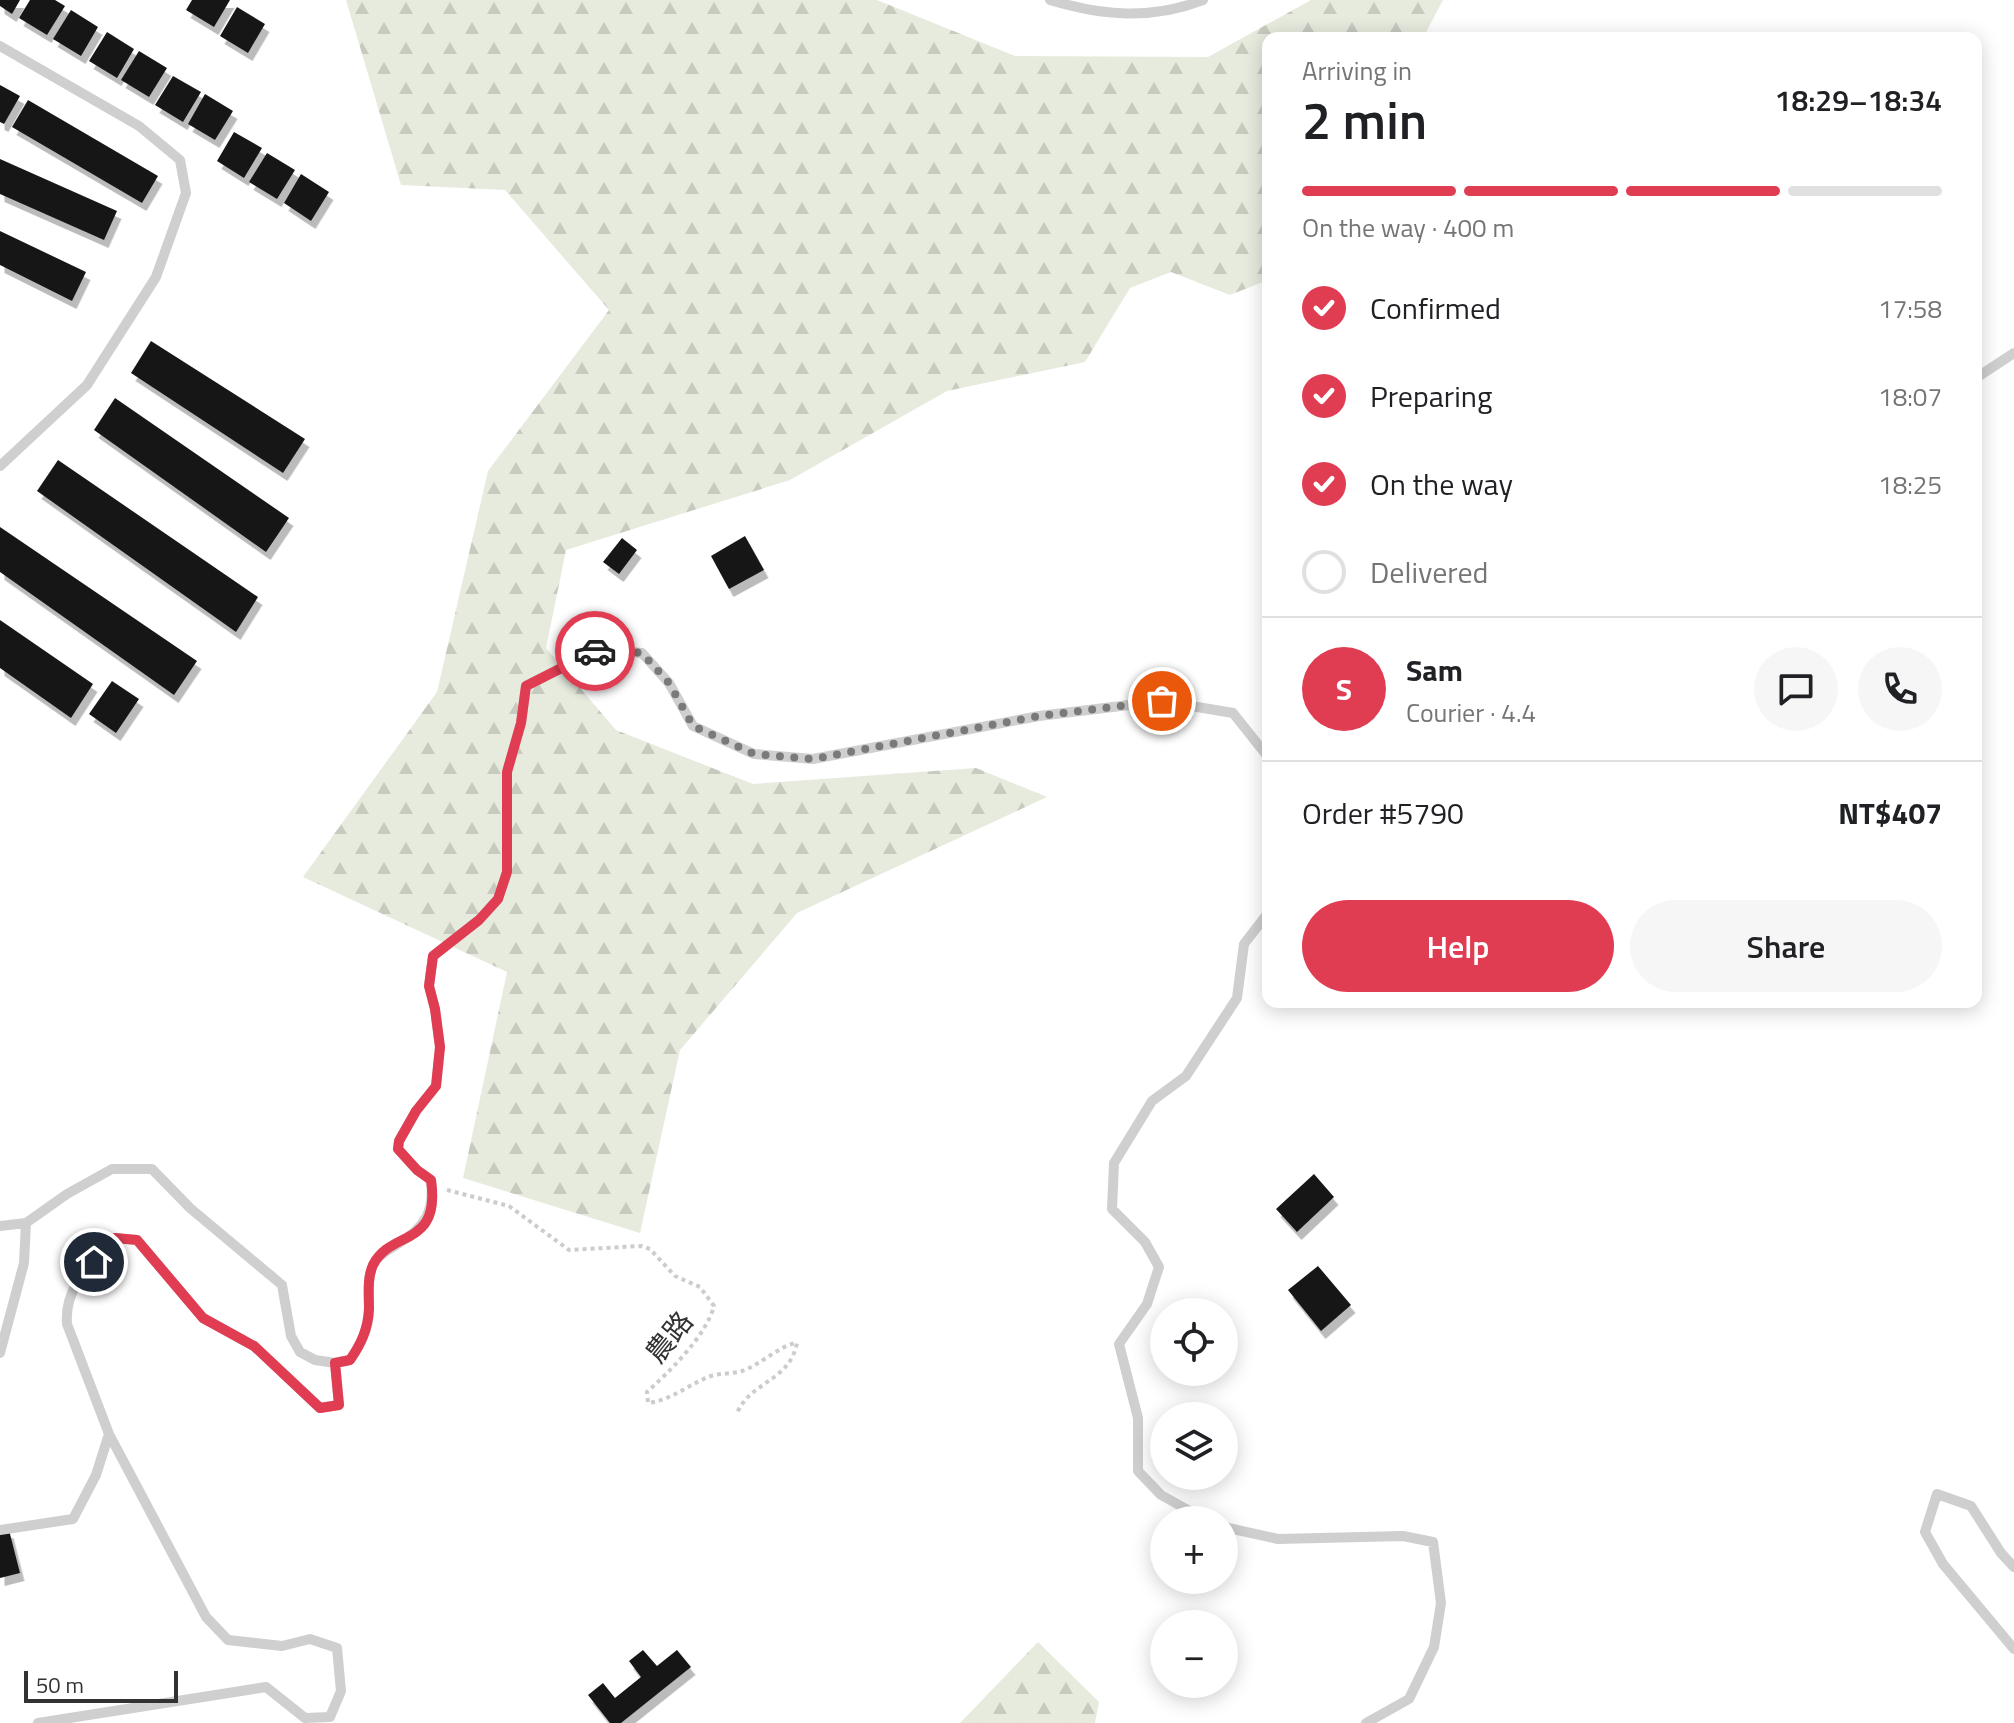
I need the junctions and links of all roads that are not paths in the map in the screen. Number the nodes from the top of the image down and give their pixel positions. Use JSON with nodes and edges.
{"nodes":[{"id":1,"x":1050,"y":0,"type":"edge"},
{"id":2,"x":1203,"y":0,"type":"edge"},
{"id":3,"x":0,"y":46,"type":"edge"},
{"id":4,"x":2014,"y":353,"type":"edge"},
{"id":5,"x":1982,"y":374,"type":"edge"},
{"id":6,"x":0,"y":466,"type":"edge"},
{"id":7,"x":1262,"y":749,"type":"edge"},
{"id":8,"x":1262,"y":921,"type":"edge"},
{"id":9,"x":26,"y":1223,"type":"junction"},
{"id":10,"x":0,"y":1226,"type":"edge"},
{"id":11,"x":0,"y":1353,"type":"edge"},
{"id":12,"x":335,"y":1363,"type":"junction"},
{"id":13,"x":109,"y":1434,"type":"junction"},
{"id":14,"x":1181,"y":1506,"type":"edge"},
{"id":15,"x":0,"y":1530,"type":"edge"},
{"id":16,"x":1238,"y":1530,"type":"edge"},
{"id":17,"x":2014,"y":1567,"type":"edge"},
{"id":18,"x":2014,"y":1649,"type":"edge"},
{"id":19,"x":38,"y":1723,"type":"edge"},
{"id":20,"x":1366,"y":1723,"type":"edge"}],
"edges":[{"from":1,"to":2,"type":"lane"},
{"from":3,"to":6,"type":"lane"},
{"from":4,"to":5,"type":"lane"},
{"from":7,"to":12,"type":"lane"},
{"from":8,"to":14,"type":"lane"},
{"from":9,"to":10,"type":"lane"},
{"from":9,"to":11,"type":"lane"},
{"from":9,"to":12,"type":"lane"},
{"from":12,"to":13,"type":"lane"},
{"from":13,"to":15,"type":"lane"},
{"from":13,"to":19,"type":"lane"},
{"from":16,"to":20,"type":"lane"},
{"from":17,"to":18,"type":"lane"}]}
